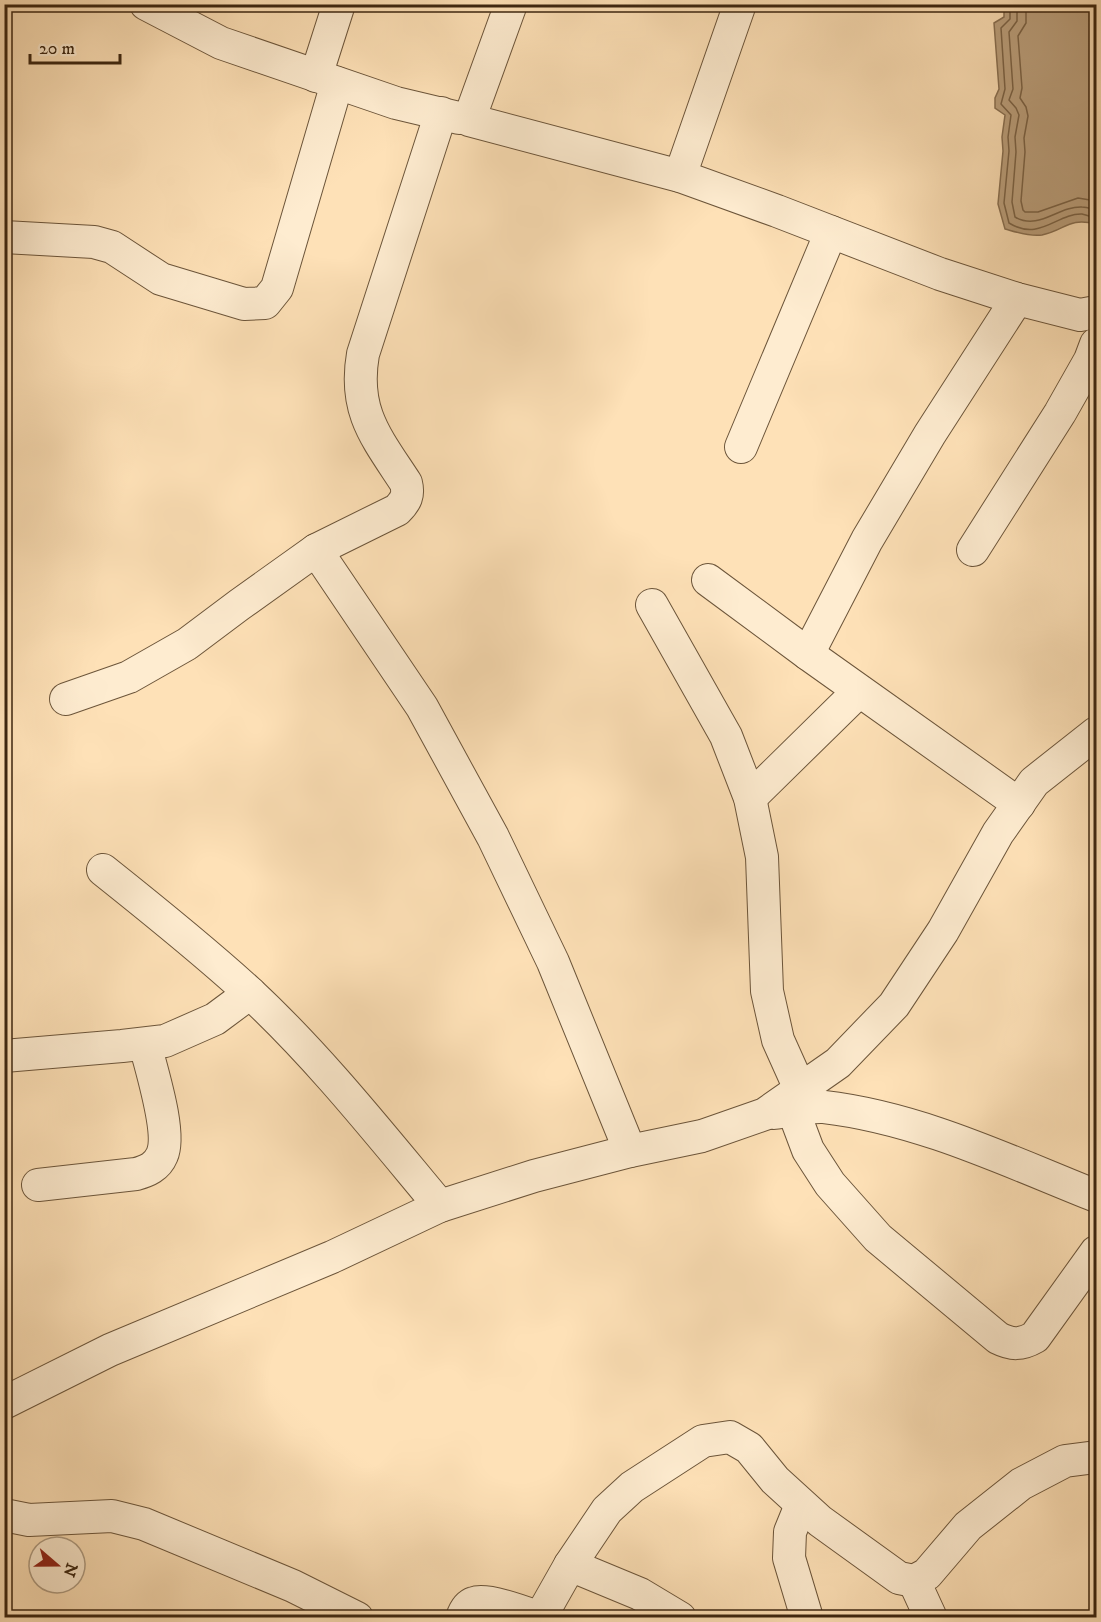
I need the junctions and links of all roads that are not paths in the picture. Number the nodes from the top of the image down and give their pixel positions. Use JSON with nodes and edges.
{"nodes":[{"id":1,"x":146,"y":4,"type":"edge"},
{"id":2,"x":339,"y":4,"type":"edge"},
{"id":3,"x":511,"y":4,"type":"edge"},
{"id":4,"x":740,"y":4,"type":"edge"},
{"id":5,"x":326,"y":79,"type":"junction"},
{"id":6,"x":455,"y":117,"type":"junction"},
{"id":7,"x":680,"y":176,"type":"junction"},
{"id":8,"x":831,"y":232,"type":"junction"},
{"id":9,"x":4,"y":237,"type":"edge"},
{"id":10,"x":1017,"y":299,"type":"junction"},
{"id":11,"x":1096,"y":312,"type":"edge"},
{"id":12,"x":1096,"y":345,"type":"edge"},
{"id":13,"x":741,"y":447,"type":"dead end"},
{"id":14,"x":973,"y":549,"type":"dead end"},
{"id":15,"x":316,"y":550,"type":"junction"},
{"id":16,"x":708,"y":580,"type":"dead end"},
{"id":17,"x":652,"y":605,"type":"dead end"},
{"id":18,"x":808,"y":654,"type":"junction"},
{"id":19,"x":859,"y":691,"type":"junction"},
{"id":20,"x":66,"y":699,"type":"dead end"},
{"id":21,"x":1096,"y":733,"type":"edge"},
{"id":22,"x":750,"y":798,"type":"junction"},
{"id":23,"x":1019,"y":804,"type":"junction"},
{"id":24,"x":103,"y":870,"type":"dead end"},
{"id":25,"x":250,"y":993,"type":"junction"},
{"id":26,"x":144,"y":1044,"type":"junction"},
{"id":27,"x":4,"y":1056,"type":"edge"},
{"id":28,"x":786,"y":1105,"type":"junction"},
{"id":29,"x":630,"y":1151,"type":"junction"},
{"id":30,"x":38,"y":1185,"type":"dead end"},
{"id":31,"x":1096,"y":1196,"type":"edge"},
{"id":32,"x":440,"y":1206,"type":"junction"},
{"id":33,"x":1096,"y":1252,"type":"edge"},
{"id":34,"x":4,"y":1403,"type":"edge"},
{"id":35,"x":1096,"y":1457,"type":"edge"},
{"id":36,"x":801,"y":1505,"type":"junction"},
{"id":37,"x":4,"y":1515,"type":"edge"},
{"id":38,"x":570,"y":1565,"type":"junction"},
{"id":39,"x":914,"y":1581,"type":"junction"},
{"id":40,"x":357,"y":1617,"type":"edge"},
{"id":41,"x":462,"y":1617,"type":"edge"},
{"id":42,"x":540,"y":1617,"type":"edge"},
{"id":43,"x":680,"y":1617,"type":"edge"},
{"id":44,"x":807,"y":1617,"type":"edge"},
{"id":45,"x":931,"y":1617,"type":"edge"}],
"edges":[{"from":1,"to":5,"type":"street"},
{"from":2,"to":5,"type":"street"},
{"from":3,"to":6,"type":"street"},
{"from":4,"to":7,"type":"street"},
{"from":5,"to":6,"type":"street"},
{"from":5,"to":9,"type":"street"},
{"from":6,"to":7,"type":"street"},
{"from":6,"to":15,"type":"street"},
{"from":7,"to":8,"type":"street"},
{"from":8,"to":10,"type":"street"},
{"from":8,"to":13,"type":"street"},
{"from":10,"to":11,"type":"street"},
{"from":10,"to":18,"type":"street"},
{"from":12,"to":14,"type":"street"},
{"from":15,"to":20,"type":"street"},
{"from":15,"to":29,"type":"street"},
{"from":16,"to":18,"type":"street"},
{"from":17,"to":22,"type":"street"},
{"from":18,"to":19,"type":"street"},
{"from":19,"to":22,"type":"street"},
{"from":19,"to":23,"type":"street"},
{"from":21,"to":23,"type":"street"},
{"from":22,"to":28,"type":"street"},
{"from":23,"to":28,"type":"street"},
{"from":24,"to":25,"type":"street"},
{"from":25,"to":26,"type":"street"},
{"from":25,"to":32,"type":"street"},
{"from":26,"to":27,"type":"street"},
{"from":26,"to":30,"type":"street"},
{"from":28,"to":29,"type":"street"},
{"from":28,"to":31,"type":"street"},
{"from":28,"to":33,"type":"street"},
{"from":29,"to":32,"type":"street"},
{"from":32,"to":34,"type":"street"},
{"from":35,"to":39,"type":"street"},
{"from":36,"to":38,"type":"street"},
{"from":36,"to":39,"type":"street"},
{"from":36,"to":44,"type":"street"},
{"from":37,"to":40,"type":"street"},
{"from":38,"to":42,"type":"street"},
{"from":38,"to":43,"type":"street"},
{"from":39,"to":45,"type":"street"},
{"from":41,"to":42,"type":"street"}]}
